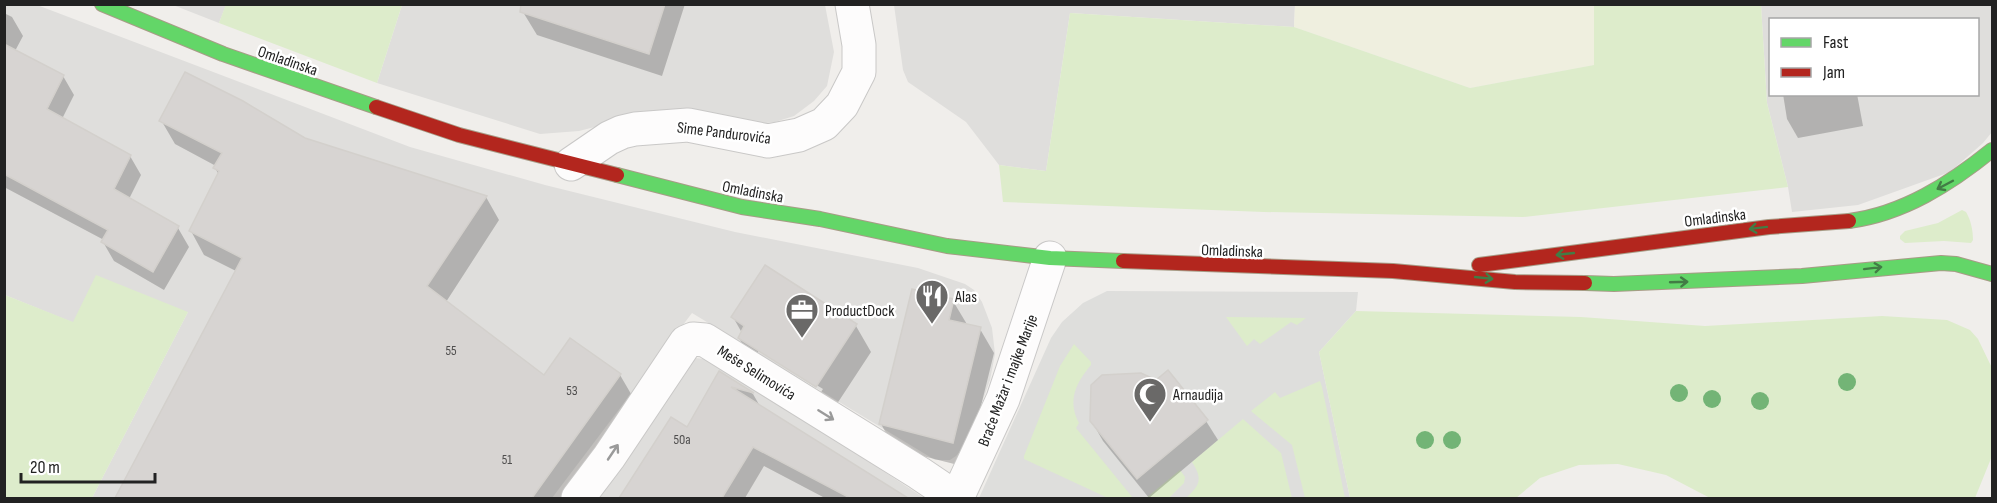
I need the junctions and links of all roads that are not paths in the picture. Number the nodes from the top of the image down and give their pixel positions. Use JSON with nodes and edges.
{"nodes":[{"id":1,"x":102,"y":4,"type":"edge"},
{"id":2,"x":852,"y":4,"type":"edge"},
{"id":3,"x":1992,"y":150,"type":"edge"},
{"id":4,"x":571,"y":164,"type":"junction"},
{"id":5,"x":1050,"y":258,"type":"junction"},
{"id":6,"x":1426,"y":272,"type":"junction"},
{"id":7,"x":1992,"y":274,"type":"edge"},
{"id":8,"x":578,"y":498,"type":"edge"},
{"id":9,"x":957,"y":498,"type":"edge"}],
"edges":[{"from":1,"to":4,"type":"main road","name":"Omladinska"},
{"from":2,"to":4,"type":"street","name":"Sime Pandurovića"},
{"from":3,"to":6,"type":"main road","name":"Omladinska","one_way":true},
{"from":4,"to":5,"type":"main road","name":"Omladinska"},
{"from":5,"to":6,"type":"main road","name":"Omladinska"},
{"from":5,"to":9,"type":"street","name":"Braće Mažar i majke Marije"},
{"from":6,"to":7,"type":"main road","name":"Omladinska","one_way":true},
{"from":8,"to":9,"type":"street","name":"Meše Selimovića","one_way":true}]}
